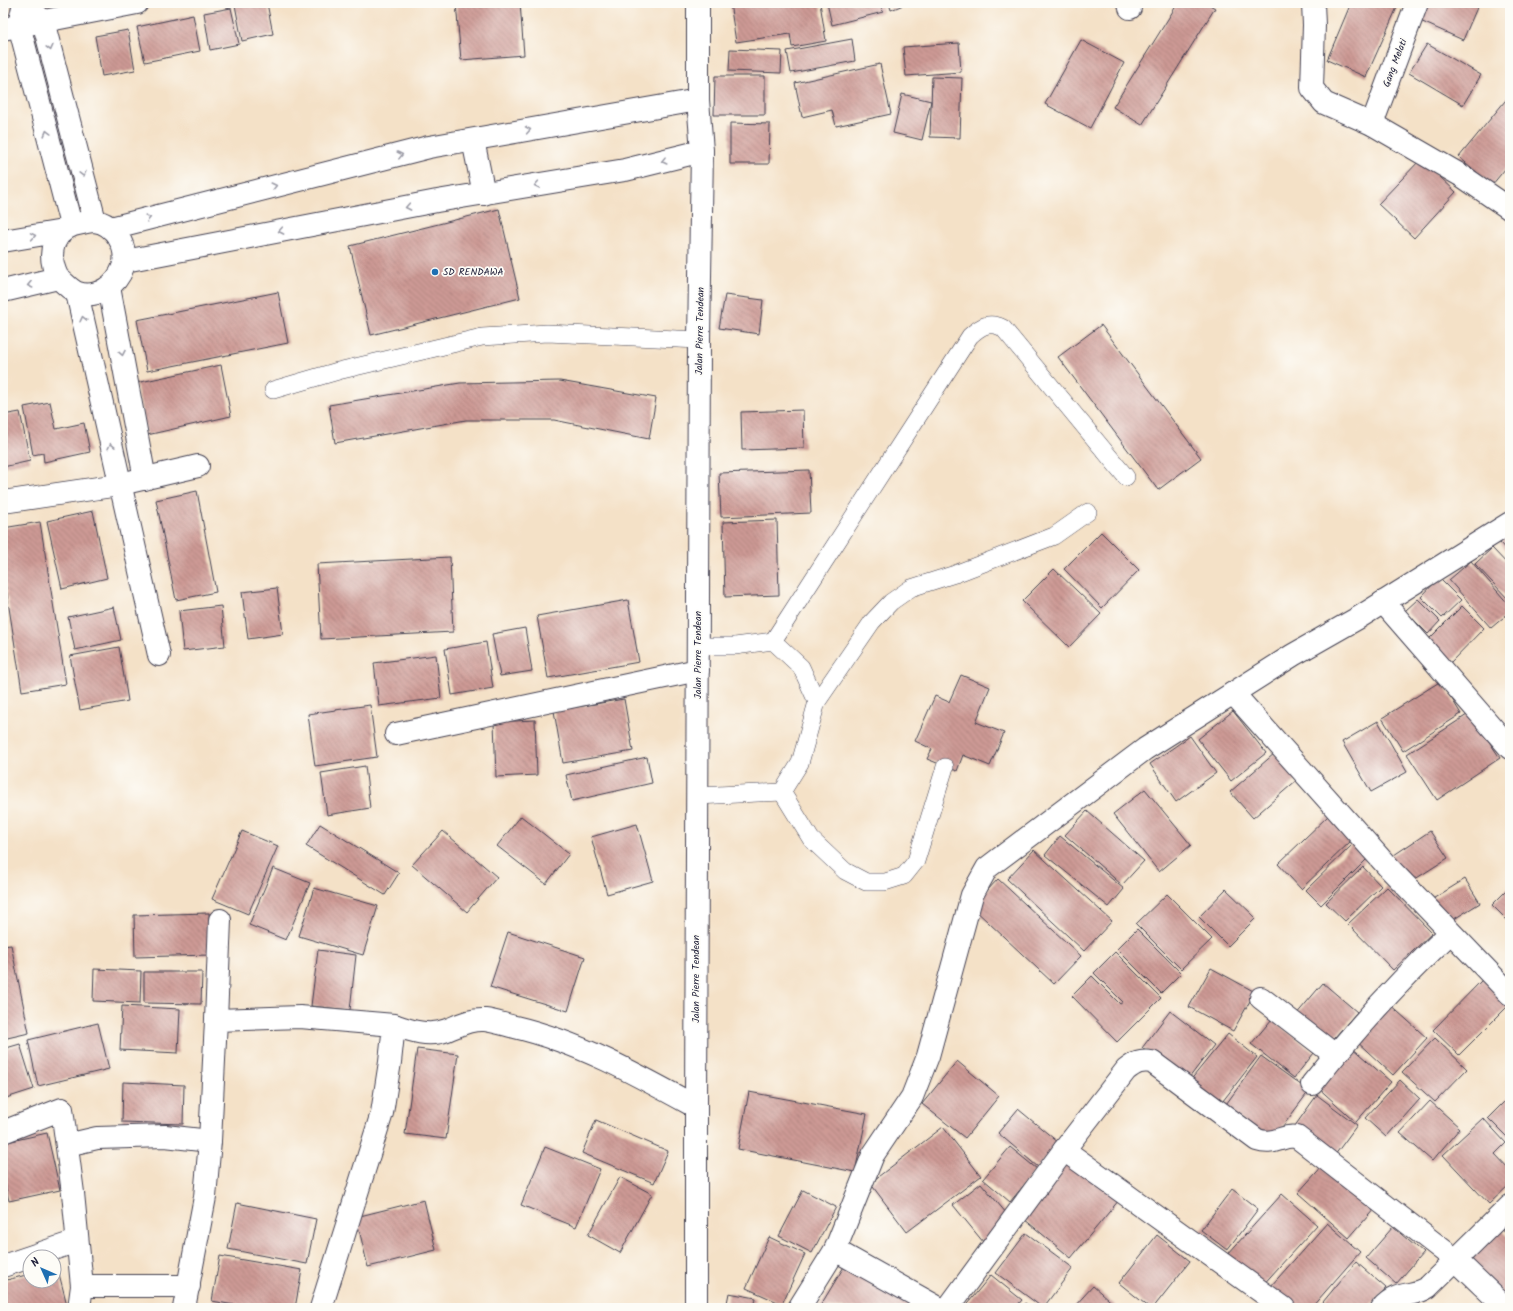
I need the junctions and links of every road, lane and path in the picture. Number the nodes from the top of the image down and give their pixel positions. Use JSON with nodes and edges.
{"nodes":[{"id":1,"x":24,"y":3,"type":"edge"},
{"id":2,"x":137,"y":3,"type":"edge"},
{"id":3,"x":698,"y":3,"type":"edge"},
{"id":4,"x":1312,"y":3,"type":"edge"},
{"id":5,"x":1418,"y":3,"type":"edge"},
{"id":6,"x":43,"y":21,"type":"junction"},
{"id":7,"x":11,"y":27,"type":"edge"},
{"id":8,"x":698,"y":100,"type":"junction"},
{"id":9,"x":1372,"y":124,"type":"junction"},
{"id":10,"x":473,"y":140,"type":"junction"},
{"id":11,"x":702,"y":152,"type":"junction"},
{"id":12,"x":484,"y":194,"type":"junction"},
{"id":13,"x":1510,"y":209,"type":"edge"},
{"id":14,"x":103,"y":224,"type":"junction"},
{"id":15,"x":67,"y":228,"type":"junction"},
{"id":16,"x":3,"y":241,"type":"edge"},
{"id":17,"x":125,"y":261,"type":"junction"},
{"id":18,"x":58,"y":278,"type":"junction"},
{"id":19,"x":110,"y":287,"type":"junction"},
{"id":20,"x":3,"y":291,"type":"edge"},
{"id":21,"x":77,"y":293,"type":"junction"},
{"id":22,"x":699,"y":340,"type":"junction"},
{"id":23,"x":273,"y":390,"type":"dead end"},
{"id":24,"x":198,"y":466,"type":"dead end"},
{"id":25,"x":1126,"y":477,"type":"dead end"},
{"id":26,"x":145,"y":479,"type":"junction"},
{"id":27,"x":120,"y":484,"type":"junction"},
{"id":28,"x":3,"y":502,"type":"edge"},
{"id":29,"x":1088,"y":512,"type":"dead end"},
{"id":30,"x":1510,"y":523,"type":"edge"},
{"id":31,"x":1383,"y":602,"type":"junction"},
{"id":32,"x":773,"y":641,"type":"junction"},
{"id":33,"x":698,"y":646,"type":"junction"},
{"id":34,"x":159,"y":655,"type":"dead end"},
{"id":35,"x":698,"y":670,"type":"junction"},
{"id":36,"x":1233,"y":693,"type":"junction"},
{"id":37,"x":817,"y":702,"type":"junction"},
{"id":38,"x":396,"y":734,"type":"dead end"},
{"id":39,"x":1510,"y":748,"type":"edge"},
{"id":40,"x":946,"y":767,"type":"dead end"},
{"id":41,"x":782,"y":792,"type":"junction"},
{"id":42,"x":697,"y":796,"type":"junction"},
{"id":43,"x":220,"y":920,"type":"dead end"},
{"id":44,"x":1450,"y":933,"type":"junction"},
{"id":45,"x":1510,"y":994,"type":"edge"},
{"id":46,"x":1261,"y":998,"type":"dead end"},
{"id":47,"x":216,"y":1020,"type":"junction"},
{"id":48,"x":394,"y":1025,"type":"junction"},
{"id":49,"x":1335,"y":1055,"type":"junction"},
{"id":50,"x":1312,"y":1084,"type":"dead end"},
{"id":51,"x":696,"y":1107,"type":"junction"},
{"id":52,"x":3,"y":1132,"type":"edge"},
{"id":53,"x":210,"y":1141,"type":"junction"},
{"id":54,"x":67,"y":1145,"type":"junction"},
{"id":55,"x":1064,"y":1150,"type":"junction"},
{"id":56,"x":1510,"y":1206,"type":"edge"},
{"id":57,"x":77,"y":1241,"type":"junction"},
{"id":58,"x":835,"y":1250,"type":"junction"},
{"id":59,"x":1456,"y":1261,"type":"junction"},
{"id":60,"x":3,"y":1266,"type":"edge"},
{"id":61,"x":82,"y":1286,"type":"junction"},
{"id":62,"x":189,"y":1286,"type":"junction"},
{"id":63,"x":79,"y":1308,"type":"edge"},
{"id":64,"x":184,"y":1308,"type":"edge"},
{"id":65,"x":321,"y":1308,"type":"edge"},
{"id":66,"x":696,"y":1308,"type":"edge"},
{"id":67,"x":799,"y":1308,"type":"edge"},
{"id":68,"x":939,"y":1308,"type":"edge"},
{"id":69,"x":948,"y":1308,"type":"edge"},
{"id":70,"x":1284,"y":1308,"type":"edge"},
{"id":71,"x":1382,"y":1308,"type":"edge"},
{"id":72,"x":1506,"y":1308,"type":"edge"}],
"edges":[{"from":1,"to":6,"type":"street"},
{"from":1,"to":7,"type":"street"},
{"from":2,"to":6,"type":"street"},
{"from":3,"to":8,"type":"street","name":"Jalan Pierre Tendean"},
{"from":4,"to":9,"type":"street"},
{"from":5,"to":9,"type":"street","name":"Gang Melati"},
{"from":6,"to":7,"type":"street"},
{"from":6,"to":14,"type":"street","one_way":true},
{"from":15,"to":7,"type":"street","one_way":true},
{"from":10,"to":8,"type":"street","one_way":true},
{"from":8,"to":11,"type":"street","name":"Jalan Pierre Tendean"},
{"from":9,"to":13,"type":"street"},
{"from":10,"to":12,"type":"street"},
{"from":14,"to":10,"type":"street","one_way":true},
{"from":11,"to":12,"type":"street","one_way":true},
{"from":11,"to":22,"type":"street","name":"Jalan Pierre Tendean"},
{"from":12,"to":17,"type":"street","one_way":true},
{"from":14,"to":15,"type":"street"},
{"from":14,"to":17,"type":"street"},
{"from":16,"to":15,"type":"street","one_way":true},
{"from":15,"to":18,"type":"street"},
{"from":17,"to":19,"type":"street"},
{"from":18,"to":20,"type":"street","one_way":true},
{"from":18,"to":21,"type":"street"},
{"from":19,"to":21,"type":"street"},
{"from":19,"to":26,"type":"street","one_way":true},
{"from":27,"to":21,"type":"street","one_way":true},
{"from":22,"to":23,"type":"lane"},
{"from":22,"to":33,"type":"street","name":"Jalan Pierre Tendean"},
{"from":24,"to":26,"type":"street"},
{"from":25,"to":32,"type":"lane"},
{"from":26,"to":27,"type":"street"},
{"from":27,"to":28,"type":"street"},
{"from":27,"to":34,"type":"street"},
{"from":29,"to":37,"type":"lane"},
{"from":30,"to":31,"type":"street"},
{"from":31,"to":36,"type":"street"},
{"from":31,"to":39,"type":"street"},
{"from":32,"to":33,"type":"lane"},
{"from":32,"to":37,"type":"lane"},
{"from":33,"to":35,"type":"street","name":"Jalan Pierre Tendean"},
{"from":35,"to":38,"type":"street"},
{"from":35,"to":42,"type":"street","name":"Jalan Pierre Tendean"},
{"from":36,"to":44,"type":"street"},
{"from":36,"to":58,"type":"street"},
{"from":37,"to":41,"type":"lane"},
{"from":40,"to":41,"type":"lane"},
{"from":41,"to":42,"type":"lane"},
{"from":42,"to":51,"type":"street","name":"Jalan Pierre Tendean"},
{"from":43,"to":47,"type":"street"},
{"from":44,"to":45,"type":"street"},
{"from":44,"to":49,"type":"street"},
{"from":46,"to":49,"type":"street"},
{"from":47,"to":48,"type":"street"},
{"from":47,"to":53,"type":"street"},
{"from":48,"to":51,"type":"street"},
{"from":48,"to":65,"type":"street"},
{"from":49,"to":50,"type":"street"},
{"from":51,"to":66,"type":"street","name":"Jalan Pierre Tendean"},
{"from":52,"to":54,"type":"street"},
{"from":53,"to":54,"type":"street"},
{"from":53,"to":62,"type":"street"},
{"from":54,"to":57,"type":"street"},
{"from":55,"to":59,"type":"street"},
{"from":55,"to":69,"type":"street"},
{"from":55,"to":70,"type":"street"},
{"from":56,"to":59,"type":"street"},
{"from":57,"to":60,"type":"street"},
{"from":57,"to":61,"type":"street"},
{"from":58,"to":67,"type":"street"},
{"from":58,"to":68,"type":"street"},
{"from":59,"to":71,"type":"street"},
{"from":59,"to":72,"type":"street"},
{"from":61,"to":62,"type":"street"},
{"from":61,"to":63,"type":"street"},
{"from":62,"to":64,"type":"street"}]}
